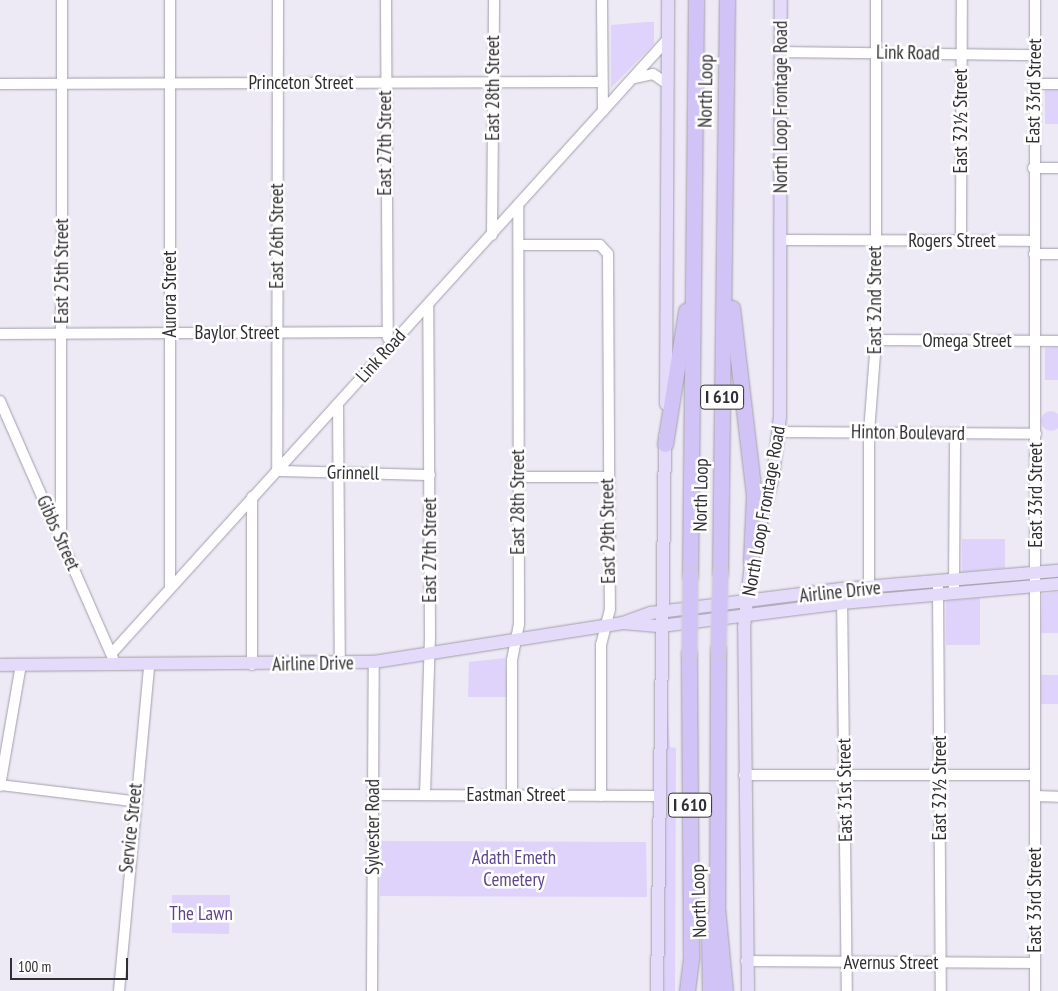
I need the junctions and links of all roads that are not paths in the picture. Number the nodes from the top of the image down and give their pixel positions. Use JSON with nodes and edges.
{"nodes":[{"id":1,"x":62,"y":0,"type":"edge"},
{"id":2,"x":170,"y":0,"type":"edge"},
{"id":3,"x":278,"y":0,"type":"edge"},
{"id":4,"x":386,"y":0,"type":"edge"},
{"id":5,"x":494,"y":0,"type":"edge"},
{"id":6,"x":602,"y":0,"type":"edge"},
{"id":7,"x":668,"y":0,"type":"edge"},
{"id":8,"x":696,"y":0,"type":"edge"},
{"id":9,"x":727,"y":0,"type":"edge"},
{"id":10,"x":781,"y":0,"type":"edge"},
{"id":11,"x":876,"y":0,"type":"edge"},
{"id":12,"x":962,"y":0,"type":"edge"},
{"id":13,"x":1035,"y":0,"type":"edge"},
{"id":14,"x":668,"y":39,"type":"junction"},
{"id":15,"x":780,"y":52,"type":"junction"},
{"id":16,"x":876,"y":53,"type":"junction"},
{"id":17,"x":961,"y":54,"type":"junction"},
{"id":18,"x":1035,"y":56,"type":"junction"},
{"id":19,"x":634,"y":78,"type":"junction"},
{"id":20,"x":494,"y":82,"type":"junction"},
{"id":21,"x":602,"y":82,"type":"junction"},
{"id":22,"x":278,"y":83,"type":"junction"},
{"id":23,"x":386,"y":83,"type":"junction"},
{"id":24,"x":0,"y":84,"type":"edge"},
{"id":25,"x":61,"y":84,"type":"junction"},
{"id":26,"x":170,"y":84,"type":"junction"},
{"id":27,"x":668,"y":84,"type":"junction"},
{"id":28,"x":1035,"y":84,"type":"junction"},
{"id":29,"x":1058,"y":84,"type":"edge"},
{"id":30,"x":603,"y":111,"type":"junction"},
{"id":31,"x":1033,"y":168,"type":"junction"},
{"id":32,"x":1058,"y":168,"type":"edge"},
{"id":33,"x":518,"y":207,"type":"junction"},
{"id":34,"x":724,"y":221,"type":"junction"},
{"id":35,"x":492,"y":235,"type":"junction"},
{"id":36,"x":695,"y":238,"type":"junction"},
{"id":37,"x":781,"y":240,"type":"junction"},
{"id":38,"x":875,"y":241,"type":"junction"},
{"id":39,"x":960,"y":241,"type":"junction"},
{"id":40,"x":1033,"y":241,"type":"junction"},
{"id":41,"x":519,"y":245,"type":"junction"},
{"id":42,"x":1034,"y":254,"type":"junction"},
{"id":43,"x":1058,"y":254,"type":"edge"},
{"id":44,"x":428,"y":305,"type":"junction"},
{"id":45,"x":385,"y":332,"type":"junction"},
{"id":46,"x":170,"y":333,"type":"junction"},
{"id":47,"x":277,"y":333,"type":"junction"},
{"id":48,"x":0,"y":334,"type":"edge"},
{"id":49,"x":62,"y":334,"type":"junction"},
{"id":50,"x":876,"y":340,"type":"junction"},
{"id":51,"x":1033,"y":341,"type":"junction"},
{"id":52,"x":1058,"y":341,"type":"edge"},
{"id":53,"x":391,"y":344,"type":"junction"},
{"id":54,"x":0,"y":401,"type":"edge"},
{"id":55,"x":338,"y":404,"type":"junction"},
{"id":56,"x":780,"y":432,"type":"junction"},
{"id":57,"x":869,"y":432,"type":"junction"},
{"id":58,"x":955,"y":434,"type":"junction"},
{"id":59,"x":1036,"y":434,"type":"junction"},
{"id":60,"x":665,"y":444,"type":"junction"},
{"id":61,"x":277,"y":471,"type":"junction"},
{"id":62,"x":340,"y":472,"type":"junction"},
{"id":63,"x":430,"y":475,"type":"junction"},
{"id":64,"x":517,"y":476,"type":"junction"},
{"id":65,"x":607,"y":477,"type":"junction"},
{"id":66,"x":252,"y":497,"type":"junction"},
{"id":67,"x":61,"y":541,"type":"junction"},
{"id":68,"x":751,"y":562,"type":"junction"},
{"id":69,"x":1058,"y":571,"type":"edge"},
{"id":70,"x":1036,"y":572,"type":"junction"},
{"id":71,"x":1058,"y":584,"type":"edge"},
{"id":72,"x":1036,"y":586,"type":"junction"},
{"id":73,"x":170,"y":587,"type":"junction"},
{"id":74,"x":954,"y":589,"type":"junction"},
{"id":75,"x":842,"y":590,"type":"junction"},
{"id":76,"x":938,"y":591,"type":"junction"},
{"id":77,"x":869,"y":594,"type":"junction"},
{"id":78,"x":842,"y":603,"type":"junction"},
{"id":79,"x":747,"y":609,"type":"junction"},
{"id":80,"x":661,"y":612,"type":"junction"},
{"id":81,"x":623,"y":623,"type":"junction"},
{"id":82,"x":606,"y":625,"type":"junction"},
{"id":83,"x":661,"y":626,"type":"junction"},
{"id":84,"x":128,"y":634,"type":"junction"},
{"id":85,"x":104,"y":637,"type":"junction"},
{"id":86,"x":516,"y":642,"type":"junction"},
{"id":87,"x":428,"y":655,"type":"junction"},
{"id":88,"x":113,"y":660,"type":"junction"},
{"id":89,"x":374,"y":662,"type":"junction"},
{"id":90,"x":340,"y":664,"type":"junction"},
{"id":91,"x":0,"y":665,"type":"edge"},
{"id":92,"x":21,"y":665,"type":"junction"},
{"id":93,"x":252,"y":665,"type":"junction"},
{"id":94,"x":149,"y":666,"type":"junction"},
{"id":95,"x":744,"y":775,"type":"junction"},
{"id":96,"x":844,"y":775,"type":"junction"},
{"id":97,"x":940,"y":775,"type":"junction"},
{"id":98,"x":1035,"y":775,"type":"junction"},
{"id":99,"x":0,"y":786,"type":"edge"},
{"id":100,"x":373,"y":795,"type":"junction"},
{"id":101,"x":425,"y":795,"type":"junction"},
{"id":102,"x":512,"y":796,"type":"junction"},
{"id":103,"x":601,"y":796,"type":"junction"},
{"id":104,"x":659,"y":796,"type":"junction"},
{"id":105,"x":1035,"y":796,"type":"junction"},
{"id":106,"x":1058,"y":797,"type":"edge"},
{"id":107,"x":133,"y":801,"type":"junction"},
{"id":108,"x":717,"y":908,"type":"junction"},
{"id":109,"x":691,"y":956,"type":"junction"},
{"id":110,"x":746,"y":961,"type":"junction"},
{"id":111,"x":941,"y":962,"type":"junction"},
{"id":112,"x":846,"y":963,"type":"junction"},
{"id":113,"x":1035,"y":963,"type":"junction"},
{"id":114,"x":119,"y":991,"type":"edge"},
{"id":115,"x":372,"y":991,"type":"edge"},
{"id":116,"x":657,"y":991,"type":"edge"},
{"id":117,"x":687,"y":991,"type":"edge"},
{"id":118,"x":694,"y":991,"type":"edge"},
{"id":119,"x":710,"y":991,"type":"edge"},
{"id":120,"x":725,"y":991,"type":"edge"},
{"id":121,"x":748,"y":991,"type":"edge"},
{"id":122,"x":847,"y":991,"type":"edge"},
{"id":123,"x":941,"y":991,"type":"edge"},
{"id":124,"x":1035,"y":991,"type":"edge"}],
"edges":[{"from":1,"to":25,"type":"street","name":"East 25th Street"},
{"from":2,"to":26,"type":"street","name":"Aurora Street"},
{"from":3,"to":22,"type":"street","name":"East 26th Street"},
{"from":4,"to":23,"type":"street","name":"East 27th Street"},
{"from":5,"to":20,"type":"street","name":"East 28th Street"},
{"from":6,"to":21,"type":"street"},
{"from":7,"to":14,"type":"main road"},
{"from":8,"to":36,"type":"highway","name":"North Loop","number":"I 610"},
{"from":9,"to":34,"type":"highway","name":"North Loop","number":"I 610"},
{"from":10,"to":15,"type":"main road","name":"North Loop Frontage Road"},
{"from":11,"to":16,"type":"street","name":"East 32nd Street"},
{"from":12,"to":17,"type":"street","name":"East 32½ Street"},
{"from":13,"to":18,"type":"street","name":"East 33rd Street"},
{"from":14,"to":19,"type":"street","name":"Link Road"},
{"from":14,"to":27,"type":"main road"},
{"from":15,"to":16,"type":"street","name":"Link Road"},
{"from":15,"to":37,"type":"main road","name":"North Loop Frontage Road"},
{"from":16,"to":17,"type":"street","name":"Link Road"},
{"from":16,"to":38,"type":"street","name":"East 32nd Street"},
{"from":17,"to":18,"type":"street","name":"Link Road"},
{"from":17,"to":39,"type":"street","name":"East 32½ Street"},
{"from":18,"to":28,"type":"street","name":"East 33rd Street"},
{"from":19,"to":27,"type":"street"},
{"from":19,"to":30,"type":"street","name":"Link Road"},
{"from":20,"to":21,"type":"street","name":"Princeton Street"},
{"from":20,"to":23,"type":"street","name":"Princeton Street"},
{"from":20,"to":35,"type":"street","name":"East 28th Street"},
{"from":21,"to":30,"type":"street"},
{"from":22,"to":23,"type":"street","name":"Princeton Street"},
{"from":22,"to":26,"type":"street","name":"Princeton Street"},
{"from":22,"to":47,"type":"street","name":"East 26th Street"},
{"from":23,"to":45,"type":"street","name":"East 27th Street"},
{"from":24,"to":25,"type":"street","name":"Princeton Street"},
{"from":25,"to":26,"type":"street","name":"Princeton Street"},
{"from":25,"to":49,"type":"street","name":"East 25th Street"},
{"from":26,"to":46,"type":"street","name":"Aurora Street"},
{"from":27,"to":60,"type":"main road"},
{"from":28,"to":29,"type":"street"},
{"from":28,"to":31,"type":"street","name":"East 33rd Street"},
{"from":30,"to":33,"type":"street","name":"Link Road"},
{"from":31,"to":32,"type":"street"},
{"from":31,"to":40,"type":"street","name":"East 33rd Street"},
{"from":33,"to":35,"type":"street","name":"Link Road"},
{"from":33,"to":41,"type":"street","name":"East 28th Street"},
{"from":34,"to":68,"type":"highway"},
{"from":34,"to":108,"type":"highway","name":"North Loop","number":"I 610","bridge":true},
{"from":35,"to":44,"type":"street","name":"Link Road"},
{"from":36,"to":60,"type":"highway"},
{"from":36,"to":109,"type":"highway","name":"North Loop","number":"I 610","bridge":true},
{"from":37,"to":38,"type":"street","name":"Rogers Street"},
{"from":37,"to":56,"type":"main road","name":"North Loop Frontage Road"},
{"from":38,"to":39,"type":"street","name":"Rogers Street"},
{"from":38,"to":50,"type":"street","name":"East 32nd Street"},
{"from":39,"to":40,"type":"street","name":"Rogers Street"},
{"from":40,"to":42,"type":"street","name":"East 33rd Street"},
{"from":41,"to":64,"type":"street","name":"East 28th Street"},
{"from":41,"to":65,"type":"street","name":"East 29th Street"},
{"from":42,"to":43,"type":"street"},
{"from":42,"to":51,"type":"street","name":"East 33rd Street"},
{"from":44,"to":53,"type":"street","name":"Link Road"},
{"from":44,"to":63,"type":"street","name":"East 27th Street"},
{"from":45,"to":47,"type":"street","name":"Baylor Street"},
{"from":45,"to":53,"type":"street","name":"East 27th Street"},
{"from":46,"to":47,"type":"street","name":"Baylor Street"},
{"from":46,"to":49,"type":"street","name":"Baylor Street"},
{"from":46,"to":73,"type":"street","name":"Aurora Street"},
{"from":47,"to":61,"type":"street","name":"East 26th Street"},
{"from":48,"to":49,"type":"street","name":"Baylor Street"},
{"from":49,"to":67,"type":"street","name":"East 25th Street"},
{"from":50,"to":51,"type":"street","name":"Omega Street"},
{"from":50,"to":57,"type":"street","name":"East 32nd Street"},
{"from":51,"to":52,"type":"street","name":"Omega Street"},
{"from":51,"to":59,"type":"street","name":"East 33rd Street"},
{"from":53,"to":55,"type":"street","name":"Link Road"},
{"from":54,"to":67,"type":"street","name":"Gibbs Street"},
{"from":55,"to":61,"type":"street","name":"Link Road"},
{"from":55,"to":62,"type":"street"},
{"from":56,"to":57,"type":"street","name":"Hinton Boulevard"},
{"from":56,"to":68,"type":"main road","name":"North Loop Frontage Road"},
{"from":57,"to":58,"type":"street","name":"Hinton Boulevard"},
{"from":57,"to":77,"type":"street","name":"East 32nd Street"},
{"from":58,"to":59,"type":"street","name":"Hinton Boulevard"},
{"from":58,"to":74,"type":"street"},
{"from":59,"to":70,"type":"street","name":"East 33rd Street"},
{"from":60,"to":80,"type":"main road"},
{"from":61,"to":62,"type":"street","name":"Grinnell"},
{"from":61,"to":66,"type":"street","name":"Link Road"},
{"from":62,"to":63,"type":"street","name":"Grinnell"},
{"from":62,"to":90,"type":"street"},
{"from":63,"to":87,"type":"street","name":"East 27th Street"},
{"from":64,"to":65,"type":"street"},
{"from":64,"to":86,"type":"street","name":"East 28th Street"},
{"from":65,"to":82,"type":"street","name":"East 29th Street"},
{"from":66,"to":73,"type":"street","name":"Link Road"},
{"from":66,"to":93,"type":"street"},
{"from":67,"to":85,"type":"street","name":"Gibbs Street"},
{"from":68,"to":79,"type":"main road","name":"North Loop Frontage Road"},
{"from":69,"to":70,"type":"main road","name":"Airline Drive"},
{"from":70,"to":72,"type":"street","name":"East 33rd Street"},
{"from":70,"to":74,"type":"main road","name":"Airline Drive"},
{"from":71,"to":72,"type":"main road","name":"Airline Drive"},
{"from":72,"to":74,"type":"main road","name":"Airline Drive"},
{"from":72,"to":98,"type":"street","name":"East 33rd Street"},
{"from":73,"to":84,"type":"street","name":"Link Road"},
{"from":74,"to":76,"type":"main road","name":"Airline Drive"},
{"from":75,"to":77,"type":"main road","name":"Airline Drive"},
{"from":75,"to":78,"type":"street","name":"East 31st Street"},
{"from":75,"to":79,"type":"main road","name":"Airline Drive"},
{"from":76,"to":77,"type":"main road","name":"Airline Drive"},
{"from":76,"to":97,"type":"street","name":"East 32½ Street"},
{"from":77,"to":78,"type":"main road","name":"Airline Drive"},
{"from":78,"to":79,"type":"main road","name":"Airline Drive"},
{"from":78,"to":96,"type":"street","name":"East 31st Street"},
{"from":79,"to":80,"type":"main road","name":"Airline Drive"},
{"from":79,"to":83,"type":"main road","name":"Airline Drive"},
{"from":79,"to":95,"type":"main road","name":"North Loop Frontage Road"},
{"from":80,"to":81,"type":"main road","name":"Airline Drive"},
{"from":80,"to":83,"type":"main road"},
{"from":81,"to":82,"type":"main road","name":"Airline Drive"},
{"from":81,"to":83,"type":"main road","name":"Airline Drive"},
{"from":82,"to":86,"type":"main road","name":"Airline Drive"},
{"from":82,"to":103,"type":"street","name":"East 29th Street"},
{"from":83,"to":104,"type":"main road"},
{"from":84,"to":85,"type":"street"},
{"from":84,"to":88,"type":"street","name":"Link Road"},
{"from":85,"to":88,"type":"street","name":"Gibbs Street"},
{"from":86,"to":87,"type":"main road","name":"Airline Drive"},
{"from":86,"to":102,"type":"street","name":"East 28th Street"},
{"from":87,"to":89,"type":"main road","name":"Airline Drive"},
{"from":87,"to":101,"type":"street","name":"East 27th Street"},
{"from":88,"to":92,"type":"main road","name":"Airline Drive"},
{"from":88,"to":94,"type":"main road","name":"Airline Drive"},
{"from":89,"to":90,"type":"main road","name":"Airline Drive"},
{"from":89,"to":100,"type":"street","name":"Sylvester Road"},
{"from":90,"to":93,"type":"main road","name":"Airline Drive"},
{"from":91,"to":92,"type":"main road","name":"Airline Drive"},
{"from":92,"to":99,"type":"street"},
{"from":93,"to":94,"type":"main road","name":"Airline Drive"},
{"from":94,"to":107,"type":"street","name":"Service Street"},
{"from":95,"to":96,"type":"street"},
{"from":95,"to":110,"type":"main road","name":"North Loop Frontage Road"},
{"from":96,"to":97,"type":"street"},
{"from":96,"to":112,"type":"street","name":"East 31st Street"},
{"from":97,"to":98,"type":"street"},
{"from":97,"to":111,"type":"street","name":"East 32½ Street"},
{"from":98,"to":105,"type":"street","name":"East 33rd Street"},
{"from":99,"to":107,"type":"street"},
{"from":100,"to":101,"type":"street","name":"Eastman Street"},
{"from":100,"to":115,"type":"street","name":"Sylvester Road"},
{"from":101,"to":102,"type":"street","name":"Eastman Street"},
{"from":102,"to":103,"type":"street","name":"Eastman Street"},
{"from":103,"to":104,"type":"street","name":"Eastman Street"},
{"from":104,"to":116,"type":"main road"},
{"from":105,"to":106,"type":"street"},
{"from":105,"to":113,"type":"street","name":"East 33rd Street"},
{"from":107,"to":114,"type":"street","name":"Service Street"},
{"from":108,"to":119,"type":"highway"},
{"from":108,"to":120,"type":"highway","name":"North Loop","number":"I 610"},
{"from":109,"to":117,"type":"highway","name":"North Loop","number":"I 610"},
{"from":109,"to":118,"type":"highway"},
{"from":110,"to":112,"type":"street","name":"Avernus Street"},
{"from":110,"to":121,"type":"main road","name":"North Loop Frontage Road"},
{"from":111,"to":112,"type":"street","name":"Avernus Street"},
{"from":111,"to":113,"type":"street","name":"Avernus Street"},
{"from":111,"to":123,"type":"street","name":"East 32½ Street"},
{"from":112,"to":122,"type":"street","name":"East 31st Street"},
{"from":113,"to":124,"type":"street","name":"East 33rd Street"}]}
